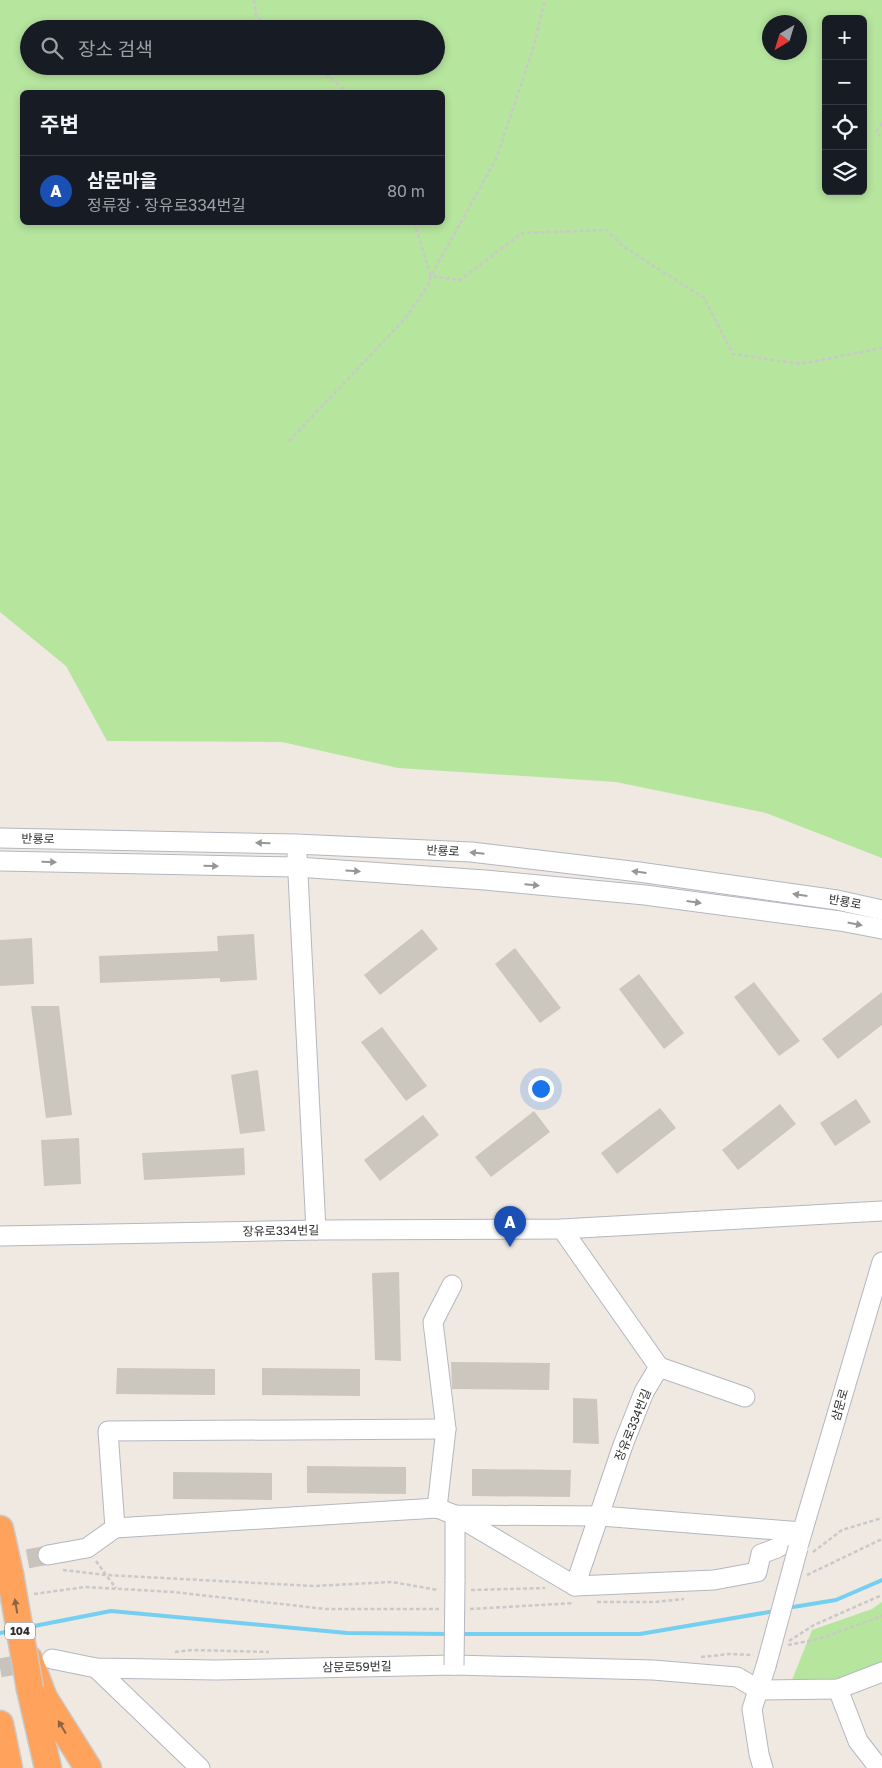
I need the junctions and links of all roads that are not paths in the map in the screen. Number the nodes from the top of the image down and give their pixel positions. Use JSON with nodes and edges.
{"nodes":[{"id":1,"x":0,"y":838,"type":"edge"},
{"id":2,"x":296,"y":844,"type":"junction"},
{"id":3,"x":0,"y":861,"type":"edge"},
{"id":4,"x":297,"y":867,"type":"junction"},
{"id":5,"x":882,"y":910,"type":"edge"},
{"id":6,"x":882,"y":929,"type":"edge"},
{"id":7,"x":882,"y":1211,"type":"edge"},
{"id":8,"x":562,"y":1229,"type":"junction"},
{"id":9,"x":316,"y":1230,"type":"junction"},
{"id":10,"x":0,"y":1236,"type":"edge"},
{"id":11,"x":882,"y":1262,"type":"edge"},
{"id":12,"x":452,"y":1285,"type":"dead end"},
{"id":13,"x":659,"y":1366,"type":"junction"},
{"id":14,"x":745,"y":1397,"type":"dead end"},
{"id":15,"x":446,"y":1429,"type":"junction"},
{"id":16,"x":437,"y":1508,"type":"junction"},
{"id":17,"x":455,"y":1515,"type":"junction"},
{"id":18,"x":601,"y":1516,"type":"junction"},
{"id":19,"x":115,"y":1528,"type":"junction"},
{"id":20,"x":0,"y":1529,"type":"edge"},
{"id":21,"x":802,"y":1546,"type":"junction"},
{"id":22,"x":52,"y":1562,"type":"tunnel mouth"},
{"id":23,"x":575,"y":1586,"type":"junction"},
{"id":24,"x":22,"y":1642,"type":"junction"},
{"id":25,"x":52,"y":1659,"type":"tunnel mouth"},
{"id":26,"x":454,"y":1664,"type":"junction"},
{"id":27,"x":96,"y":1668,"type":"junction"},
{"id":28,"x":882,"y":1672,"type":"edge"},
{"id":29,"x":838,"y":1689,"type":"junction"},
{"id":30,"x":759,"y":1690,"type":"junction"},
{"id":31,"x":0,"y":1724,"type":"edge"},
{"id":32,"x":9,"y":1768,"type":"edge"},
{"id":33,"x":48,"y":1768,"type":"edge"},
{"id":34,"x":88,"y":1768,"type":"edge"},
{"id":35,"x":200,"y":1768,"type":"edge"},
{"id":36,"x":763,"y":1768,"type":"edge"},
{"id":37,"x":879,"y":1768,"type":"edge"}],
"edges":[{"from":2,"to":1,"type":"street","name":"반룡로","one_way":true},
{"from":2,"to":4,"type":"street"},
{"from":5,"to":2,"type":"street","name":"반룡로","one_way":true},
{"from":3,"to":4,"type":"street","name":"반룡로","one_way":true},
{"from":4,"to":6,"type":"street","name":"반룡로","one_way":true},
{"from":4,"to":9,"type":"street"},
{"from":7,"to":8,"type":"street","name":"장유로334번길"},
{"from":8,"to":9,"type":"street","name":"장유로334번길"},
{"from":8,"to":13,"type":"street"},
{"from":9,"to":10,"type":"street","name":"장유로334번길"},
{"from":11,"to":21,"type":"street","name":"삼문로"},
{"from":12,"to":15,"type":"street"},
{"from":13,"to":14,"type":"street"},
{"from":13,"to":18,"type":"street","name":"장유로334번길"},
{"from":15,"to":16,"type":"street"},
{"from":15,"to":19,"type":"street"},
{"from":16,"to":17,"type":"street"},
{"from":16,"to":19,"type":"street"},
{"from":17,"to":18,"type":"street"},
{"from":17,"to":23,"type":"street"},
{"from":17,"to":26,"type":"street","bridge":true},
{"from":18,"to":21,"type":"street"},
{"from":18,"to":23,"type":"street","name":"장유로334번길"},
{"from":19,"to":22,"type":"street"},
{"from":24,"to":20,"type":"highway","number":"104","one_way":true,"bridge":true},
{"from":21,"to":23,"type":"street"},
{"from":21,"to":30,"type":"street","name":"삼문로","bridge":true},
{"from":24,"to":33,"type":"highway","number":"104","bridge":true},
{"from":34,"to":24,"type":"highway","one_way":true},
{"from":25,"to":27,"type":"street","name":"삼문로59번길"},
{"from":26,"to":27,"type":"street","name":"삼문로59번길"},
{"from":26,"to":30,"type":"street","name":"삼문로59번길"},
{"from":27,"to":35,"type":"street"},
{"from":28,"to":29,"type":"street"},
{"from":29,"to":30,"type":"street"},
{"from":29,"to":37,"type":"street"},
{"from":30,"to":36,"type":"street"},
{"from":31,"to":32,"type":"highway"}]}
